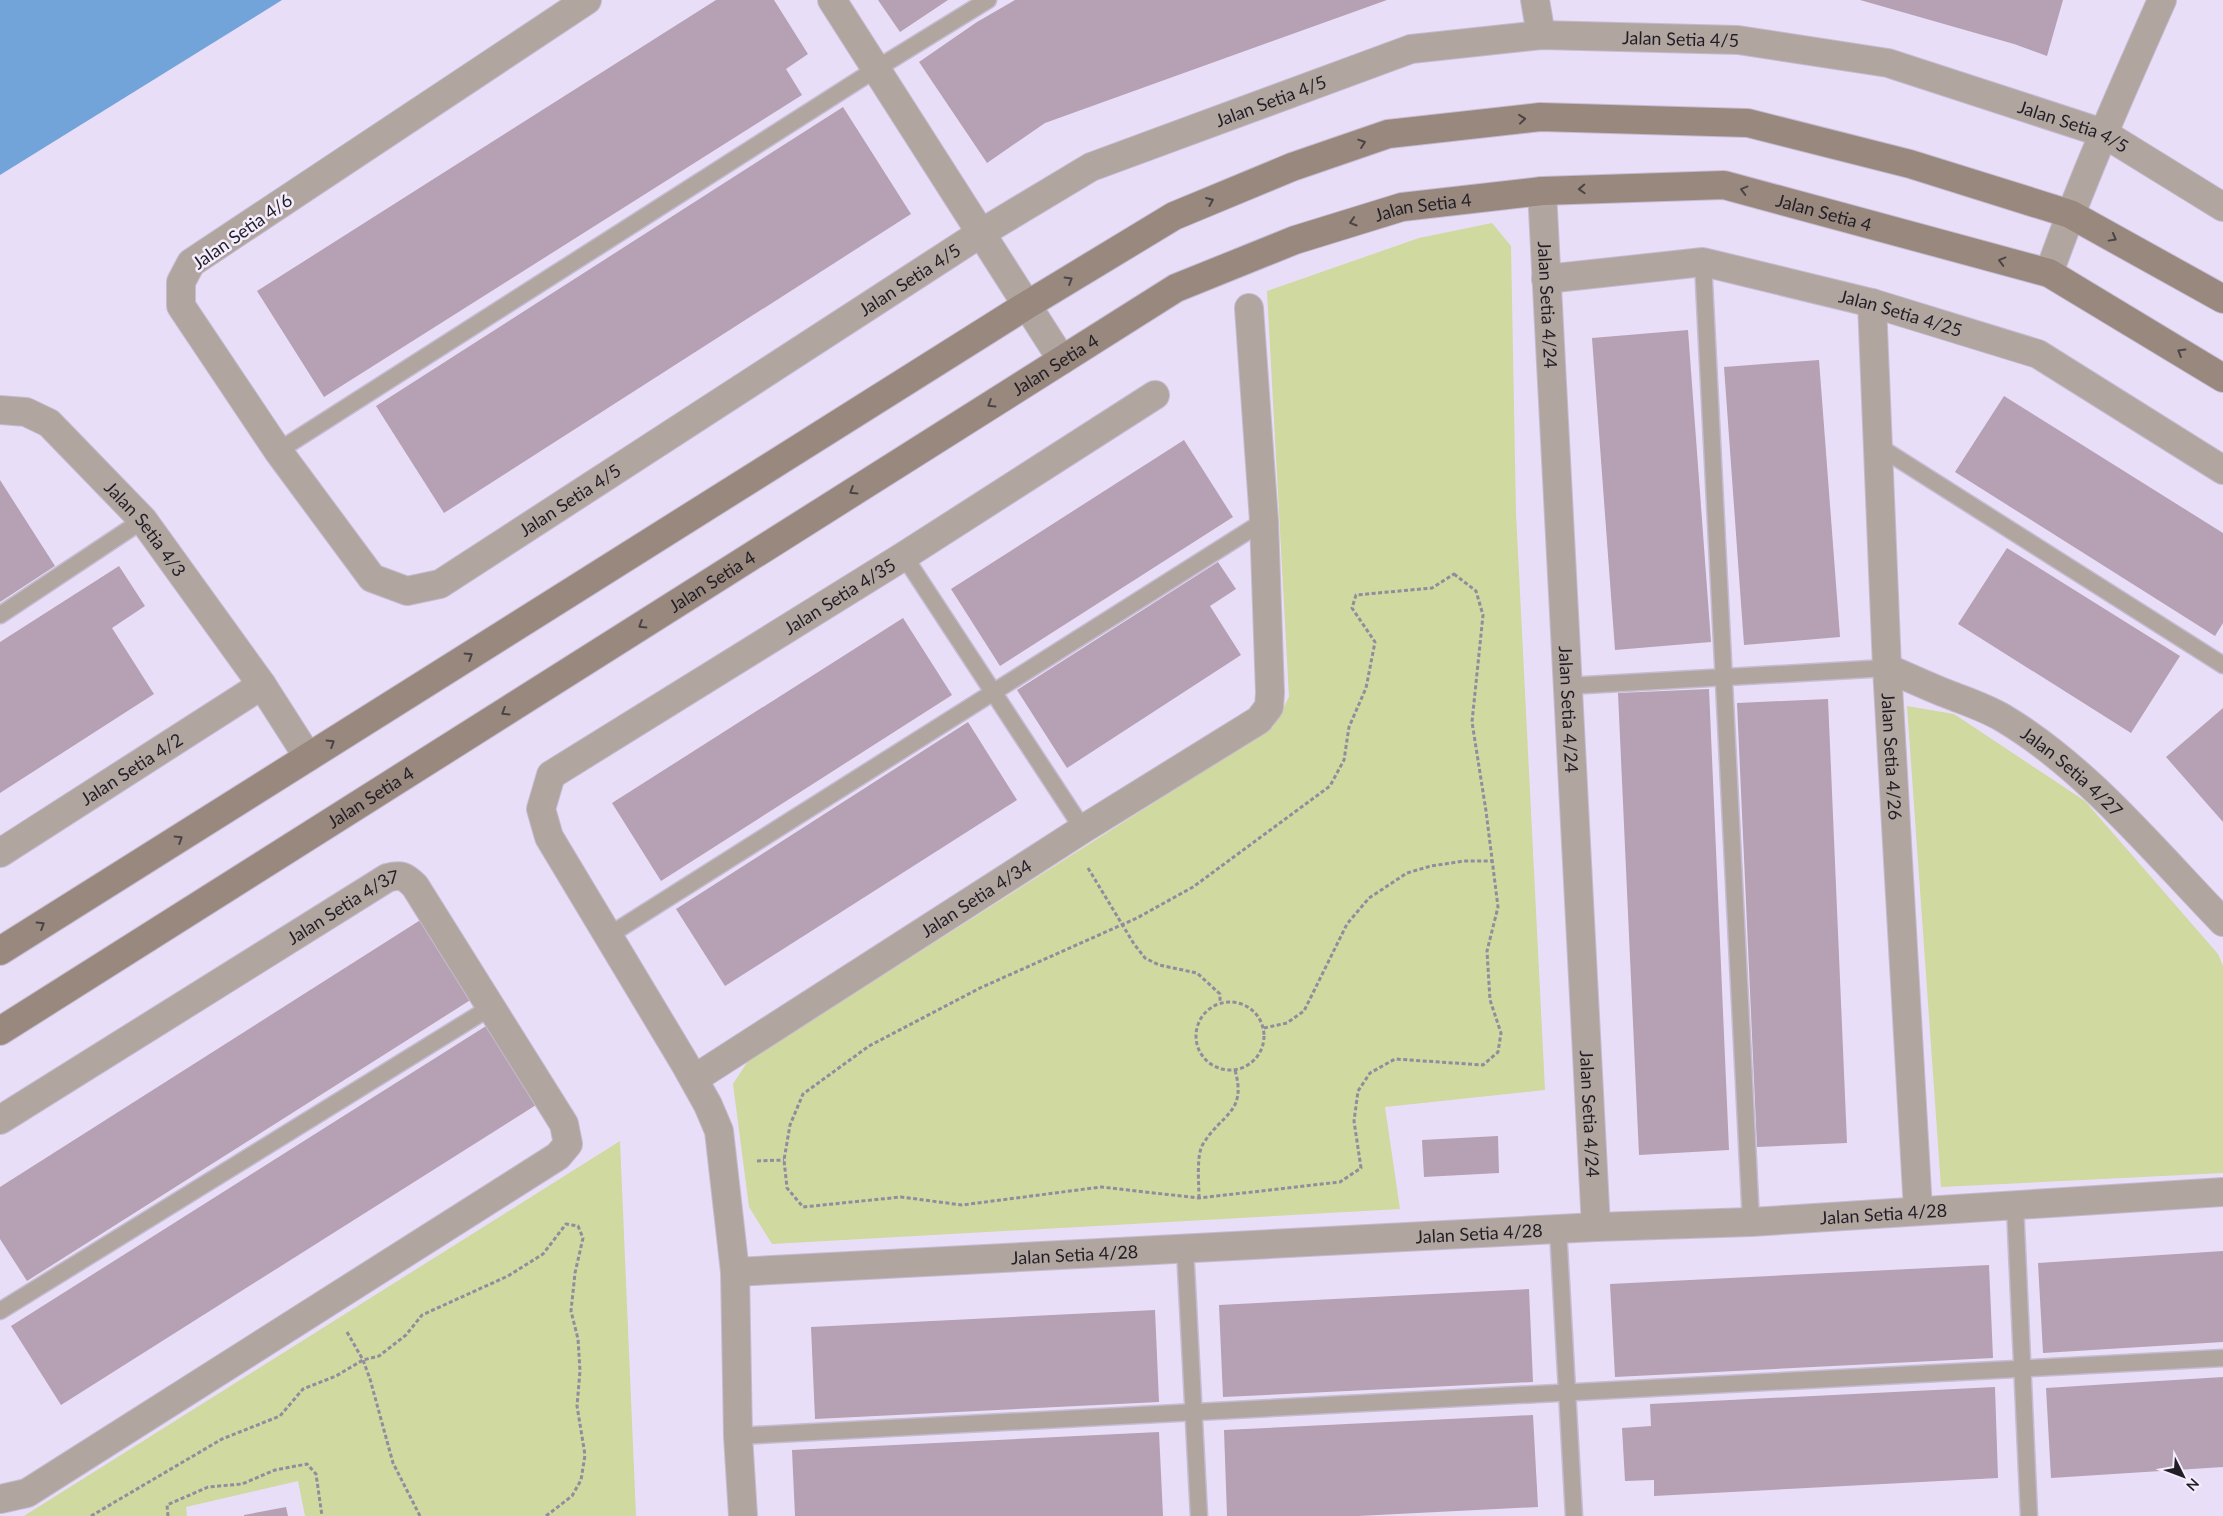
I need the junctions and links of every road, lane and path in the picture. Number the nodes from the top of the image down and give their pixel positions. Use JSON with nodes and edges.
{"nodes":[{"id":1,"x":587,"y":0,"type":"edge"},
{"id":2,"x":832,"y":0,"type":"edge"},
{"id":3,"x":988,"y":0,"type":"edge"},
{"id":4,"x":1535,"y":0,"type":"edge"},
{"id":5,"x":2162,"y":0,"type":"edge"},
{"id":6,"x":1541,"y":35,"type":"junction"},
{"id":7,"x":876,"y":69,"type":"junction"},
{"id":8,"x":2103,"y":133,"type":"junction"},
{"id":9,"x":1542,"y":190,"type":"junction"},
{"id":10,"x":2223,"y":207,"type":"edge"},
{"id":11,"x":2070,"y":214,"type":"junction"},
{"id":12,"x":981,"y":233,"type":"junction"},
{"id":13,"x":1703,"y":262,"type":"junction"},
{"id":14,"x":2049,"y":273,"type":"junction"},
{"id":15,"x":1546,"y":280,"type":"junction"},
{"id":16,"x":2223,"y":299,"type":"edge"},
{"id":17,"x":1872,"y":302,"type":"junction"},
{"id":18,"x":1027,"y":305,"type":"junction"},
{"id":19,"x":1249,"y":308,"type":"dead end"},
{"id":20,"x":1062,"y":360,"type":"junction"},
{"id":21,"x":2223,"y":378,"type":"edge"},
{"id":22,"x":1155,"y":395,"type":"dead end"},
{"id":23,"x":0,"y":410,"type":"edge"},
{"id":24,"x":1878,"y":446,"type":"junction"},
{"id":25,"x":278,"y":451,"type":"junction"},
{"id":26,"x":2223,"y":470,"type":"edge"},
{"id":27,"x":143,"y":520,"type":"junction"},
{"id":28,"x":1264,"y":522,"type":"junction"},
{"id":29,"x":904,"y":556,"type":"junction"},
{"id":30,"x":407,"y":591,"type":"joint"},
{"id":31,"x":0,"y":614,"type":"edge"},
{"id":32,"x":2223,"y":665,"type":"edge"},
{"id":33,"x":1887,"y":668,"type":"junction"},
{"id":34,"x":1724,"y":677,"type":"junction"},
{"id":35,"x":262,"y":685,"type":"junction"},
{"id":36,"x":1568,"y":686,"type":"junction"},
{"id":37,"x":993,"y":692,"type":"junction"},
{"id":38,"x":308,"y":757,"type":"junction"},
{"id":39,"x":1083,"y":829,"type":"junction"},
{"id":40,"x":0,"y":853,"type":"edge"},
{"id":41,"x":1493,"y":861,"type":"junction"},
{"id":42,"x":1088,"y":867,"type":"dead end"},
{"id":43,"x":2223,"y":922,"type":"edge"},
{"id":44,"x":1123,"y":924,"type":"junction"},
{"id":45,"x":608,"y":936,"type":"junction"},
{"id":46,"x":0,"y":951,"type":"edge"},
{"id":47,"x":1220,"y":1003,"type":"junction"},
{"id":48,"x":491,"y":1007,"type":"junction"},
{"id":49,"x":1264,"y":1028,"type":"junction"},
{"id":50,"x":0,"y":1031,"type":"edge"},
{"id":51,"x":1235,"y":1070,"type":"junction"},
{"id":52,"x":694,"y":1079,"type":"junction"},
{"id":53,"x":0,"y":1120,"type":"edge"},
{"id":54,"x":784,"y":1160,"type":"junction"},
{"id":55,"x":752,"y":1161,"type":"dead end"},
{"id":56,"x":2223,"y":1192,"type":"edge"},
{"id":57,"x":1199,"y":1198,"type":"junction"},
{"id":58,"x":2015,"y":1205,"type":"junction"},
{"id":59,"x":1918,"y":1210,"type":"junction"},
{"id":60,"x":1751,"y":1222,"type":"junction"},
{"id":61,"x":1596,"y":1226,"type":"junction"},
{"id":62,"x":1558,"y":1229,"type":"junction"},
{"id":63,"x":1185,"y":1248,"type":"junction"},
{"id":64,"x":736,"y":1272,"type":"junction"},
{"id":65,"x":0,"y":1311,"type":"edge"},
{"id":66,"x":343,"y":1326,"type":"dead end"},
{"id":67,"x":2223,"y":1358,"type":"edge"},
{"id":68,"x":363,"y":1360,"type":"junction"},
{"id":69,"x":2022,"y":1368,"type":"junction"},
{"id":70,"x":1567,"y":1393,"type":"junction"},
{"id":71,"x":1193,"y":1412,"type":"junction"},
{"id":72,"x":738,"y":1436,"type":"junction"},
{"id":73,"x":0,"y":1499,"type":"edge"},
{"id":74,"x":92,"y":1516,"type":"edge"},
{"id":75,"x":168,"y":1516,"type":"edge"},
{"id":76,"x":322,"y":1516,"type":"edge"},
{"id":77,"x":420,"y":1516,"type":"edge"},
{"id":78,"x":546,"y":1516,"type":"edge"},
{"id":79,"x":743,"y":1516,"type":"edge"},
{"id":80,"x":1199,"y":1516,"type":"edge"},
{"id":81,"x":1574,"y":1516,"type":"edge"},
{"id":82,"x":2029,"y":1516,"type":"edge"}],
"edges":[{"from":1,"to":25,"type":"street","name":"Jalan Setia 4/6"},
{"from":2,"to":7,"type":"street"},
{"from":3,"to":7,"type":"lane"},
{"from":4,"to":6,"type":"street"},
{"from":5,"to":8,"type":"street"},
{"from":6,"to":8,"type":"street","name":"Jalan Setia 4/5"},
{"from":6,"to":12,"type":"street","name":"Jalan Setia 4/5"},
{"from":7,"to":12,"type":"street"},
{"from":7,"to":25,"type":"lane"},
{"from":8,"to":10,"type":"street","name":"Jalan Setia 4/5"},
{"from":8,"to":11,"type":"street"},
{"from":14,"to":9,"type":"street","name":"Jalan Setia 4","one_way":true},
{"from":9,"to":15,"type":"street","name":"Jalan Setia 4/24"},
{"from":9,"to":20,"type":"street","name":"Jalan Setia 4","one_way":true},
{"from":11,"to":14,"type":"street"},
{"from":11,"to":16,"type":"street","one_way":true},
{"from":18,"to":11,"type":"street","one_way":true},
{"from":12,"to":18,"type":"street"},
{"from":12,"to":30,"type":"street","name":"Jalan Setia 4/5"},
{"from":13,"to":15,"type":"street","name":"Jalan Setia 4/25"},
{"from":13,"to":17,"type":"street","name":"Jalan Setia 4/25"},
{"from":13,"to":34,"type":"lane"},
{"from":21,"to":14,"type":"street","name":"Jalan Setia 4","one_way":true},
{"from":15,"to":36,"type":"street","name":"Jalan Setia 4/24"},
{"from":17,"to":24,"type":"street","name":"Jalan Setia 4/26"},
{"from":17,"to":26,"type":"street","name":"Jalan Setia 4/25"},
{"from":18,"to":20,"type":"street"},
{"from":38,"to":18,"type":"street","one_way":true},
{"from":19,"to":28,"type":"street"},
{"from":20,"to":50,"type":"street","name":"Jalan Setia 4","one_way":true},
{"from":22,"to":29,"type":"street","name":"Jalan Setia 4/35"},
{"from":23,"to":27,"type":"street","name":"Jalan Setia 4/3"},
{"from":24,"to":32,"type":"lane"},
{"from":24,"to":33,"type":"street","name":"Jalan Setia 4/26"},
{"from":25,"to":30,"type":"street","name":"Jalan Setia 4/6"},
{"from":27,"to":31,"type":"lane"},
{"from":27,"to":35,"type":"street","name":"Jalan Setia 4/3"},
{"from":28,"to":37,"type":"lane"},
{"from":28,"to":39,"type":"street","name":"Jalan Setia 4/34"},
{"from":29,"to":37,"type":"lane"},
{"from":29,"to":45,"type":"street","name":"Jalan Setia 4/35"},
{"from":33,"to":34,"type":"lane"},
{"from":33,"to":43,"type":"street","name":"Jalan Setia 4/27"},
{"from":33,"to":59,"type":"street","name":"Jalan Setia 4/26"},
{"from":34,"to":36,"type":"lane"},
{"from":34,"to":60,"type":"lane"},
{"from":35,"to":38,"type":"street","name":"Jalan Setia 4/3"},
{"from":35,"to":40,"type":"street","name":"Jalan Setia 4/2"},
{"from":36,"to":61,"type":"street","name":"Jalan Setia 4/24"},
{"from":37,"to":39,"type":"lane"},
{"from":37,"to":45,"type":"lane"},
{"from":46,"to":38,"type":"street","one_way":true},
{"from":39,"to":52,"type":"street","name":"Jalan Setia 4/34"},
{"from":41,"to":44,"type":"path"},
{"from":41,"to":49,"type":"path"},
{"from":41,"to":57,"type":"path"},
{"from":42,"to":44,"type":"path"},
{"from":44,"to":47,"type":"path"},
{"from":44,"to":54,"type":"path"},
{"from":45,"to":52,"type":"street"},
{"from":47,"to":49,"type":"path"},
{"from":47,"to":51,"type":"path"},
{"from":48,"to":53,"type":"street","name":"Jalan Setia 4/37"},
{"from":48,"to":65,"type":"lane"},
{"from":48,"to":73,"type":"street","name":"Jalan Setia 4/37"},
{"from":49,"to":51,"type":"path"},
{"from":51,"to":57,"type":"path"},
{"from":52,"to":64,"type":"street"},
{"from":54,"to":55,"type":"path"},
{"from":54,"to":57,"type":"path"},
{"from":56,"to":58,"type":"street","name":"Jalan Setia 4/28"},
{"from":58,"to":59,"type":"street","name":"Jalan Setia 4/28"},
{"from":58,"to":69,"type":"lane"},
{"from":59,"to":60,"type":"street","name":"Jalan Setia 4/28"},
{"from":60,"to":61,"type":"street","name":"Jalan Setia 4/28"},
{"from":61,"to":62,"type":"street","name":"Jalan Setia 4/28"},
{"from":62,"to":63,"type":"street","name":"Jalan Setia 4/28"},
{"from":62,"to":70,"type":"lane"},
{"from":63,"to":64,"type":"street","name":"Jalan Setia 4/28"},
{"from":63,"to":71,"type":"lane"},
{"from":64,"to":72,"type":"street"},
{"from":66,"to":68,"type":"path"},
{"from":67,"to":69,"type":"lane"},
{"from":68,"to":74,"type":"path"},
{"from":68,"to":77,"type":"path"},
{"from":68,"to":78,"type":"path"},
{"from":69,"to":70,"type":"lane"},
{"from":69,"to":82,"type":"lane"},
{"from":70,"to":71,"type":"lane"},
{"from":70,"to":81,"type":"lane"},
{"from":71,"to":72,"type":"lane"},
{"from":71,"to":80,"type":"lane"},
{"from":72,"to":79,"type":"street"},
{"from":75,"to":76,"type":"path"}]}
